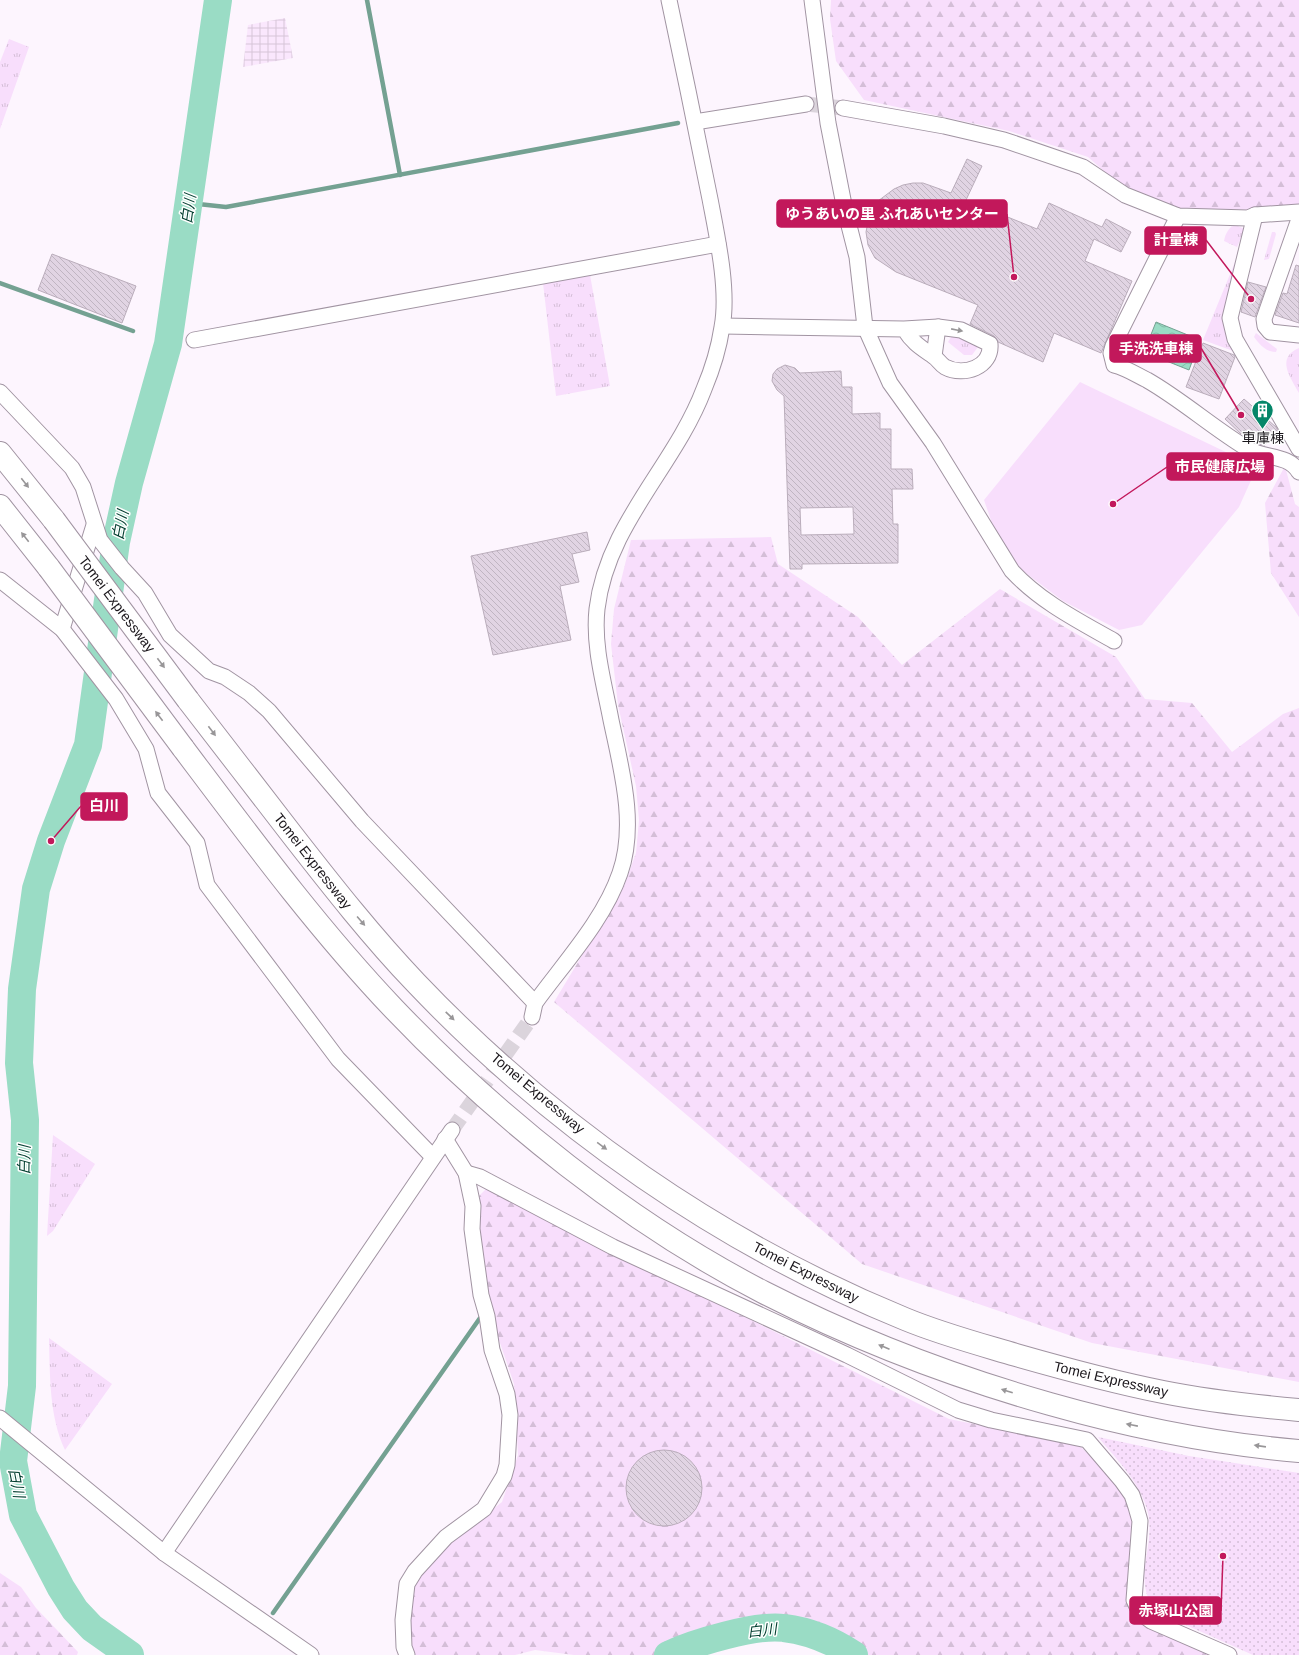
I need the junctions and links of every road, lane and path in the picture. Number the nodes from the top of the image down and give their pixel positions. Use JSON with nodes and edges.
{"nodes":[{"id":1,"x":669,"y":0,"type":"edge"},
{"id":2,"x":812,"y":0,"type":"edge"},
{"id":3,"x":806,"y":104,"type":"tunnel mouth"},
{"id":4,"x":843,"y":108,"type":"tunnel mouth"},
{"id":5,"x":695,"y":122,"type":"junction"},
{"id":6,"x":1299,"y":212,"type":"edge"},
{"id":7,"x":1255,"y":215,"type":"junction"},
{"id":8,"x":1178,"y":216,"type":"junction"},
{"id":9,"x":1299,"y":219,"type":"edge"},
{"id":10,"x":718,"y":244,"type":"junction"},
{"id":11,"x":723,"y":326,"type":"junction"},
{"id":12,"x":865,"y":327,"type":"junction"},
{"id":13,"x":938,"y":327,"type":"junction"},
{"id":14,"x":904,"y":329,"type":"junction"},
{"id":15,"x":1299,"y":335,"type":"edge"},
{"id":16,"x":194,"y":340,"type":"dead end"},
{"id":17,"x":934,"y":356,"type":"junction"},
{"id":18,"x":0,"y":392,"type":"edge"},
{"id":19,"x":1299,"y":448,"type":"edge"},
{"id":20,"x":0,"y":453,"type":"edge"},
{"id":21,"x":1299,"y":472,"type":"edge"},
{"id":22,"x":0,"y":506,"type":"edge"},
{"id":23,"x":94,"y":525,"type":"junction"},
{"id":24,"x":0,"y":580,"type":"edge"},
{"id":25,"x":62,"y":629,"type":"junction"},
{"id":26,"x":1114,"y":641,"type":"dead end"},
{"id":27,"x":433,"y":1157,"type":"junction"},
{"id":28,"x":466,"y":1172,"type":"junction"},
{"id":29,"x":1299,"y":1410,"type":"edge"},
{"id":30,"x":2,"y":1419,"type":"edge"},
{"id":31,"x":1299,"y":1451,"type":"edge"},
{"id":32,"x":164,"y":1553,"type":"junction"},
{"id":33,"x":311,"y":1655,"type":"edge"},
{"id":34,"x":407,"y":1655,"type":"edge"},
{"id":35,"x":1228,"y":1655,"type":"edge"}],
"edges":[{"from":1,"to":5,"type":"street"},
{"from":2,"to":12,"type":"street"},
{"from":3,"to":5,"type":"street"},
{"from":4,"to":8,"type":"street"},
{"from":5,"to":10,"type":"street"},
{"from":6,"to":7,"type":"street"},
{"from":7,"to":8,"type":"street"},
{"from":7,"to":19,"type":"street"},
{"from":8,"to":21,"type":"street"},
{"from":9,"to":15,"type":"street"},
{"from":10,"to":11,"type":"street"},
{"from":10,"to":16,"type":"street"},
{"from":11,"to":12,"type":"street"},
{"from":11,"to":23,"type":"street"},
{"from":12,"to":14,"type":"street"},
{"from":12,"to":26,"type":"street"},
{"from":13,"to":14,"type":"street"},
{"from":13,"to":17,"type":"street"},
{"from":13,"to":17,"type":"street","one_way":true},
{"from":14,"to":17,"type":"street"},
{"from":18,"to":23,"type":"street"},
{"from":20,"to":29,"type":"highway","name":"Tomei Expressway","one_way":true,"bridge":true},
{"from":31,"to":22,"type":"highway","one_way":true,"bridge":true},
{"from":23,"to":25,"type":"street"},
{"from":24,"to":25,"type":"street"},
{"from":25,"to":27,"type":"street"},
{"from":27,"to":28,"type":"street"},
{"from":27,"to":32,"type":"street"},
{"from":28,"to":34,"type":"street"},
{"from":28,"to":35,"type":"street"},
{"from":30,"to":32,"type":"street"},
{"from":32,"to":33,"type":"street"}]}
